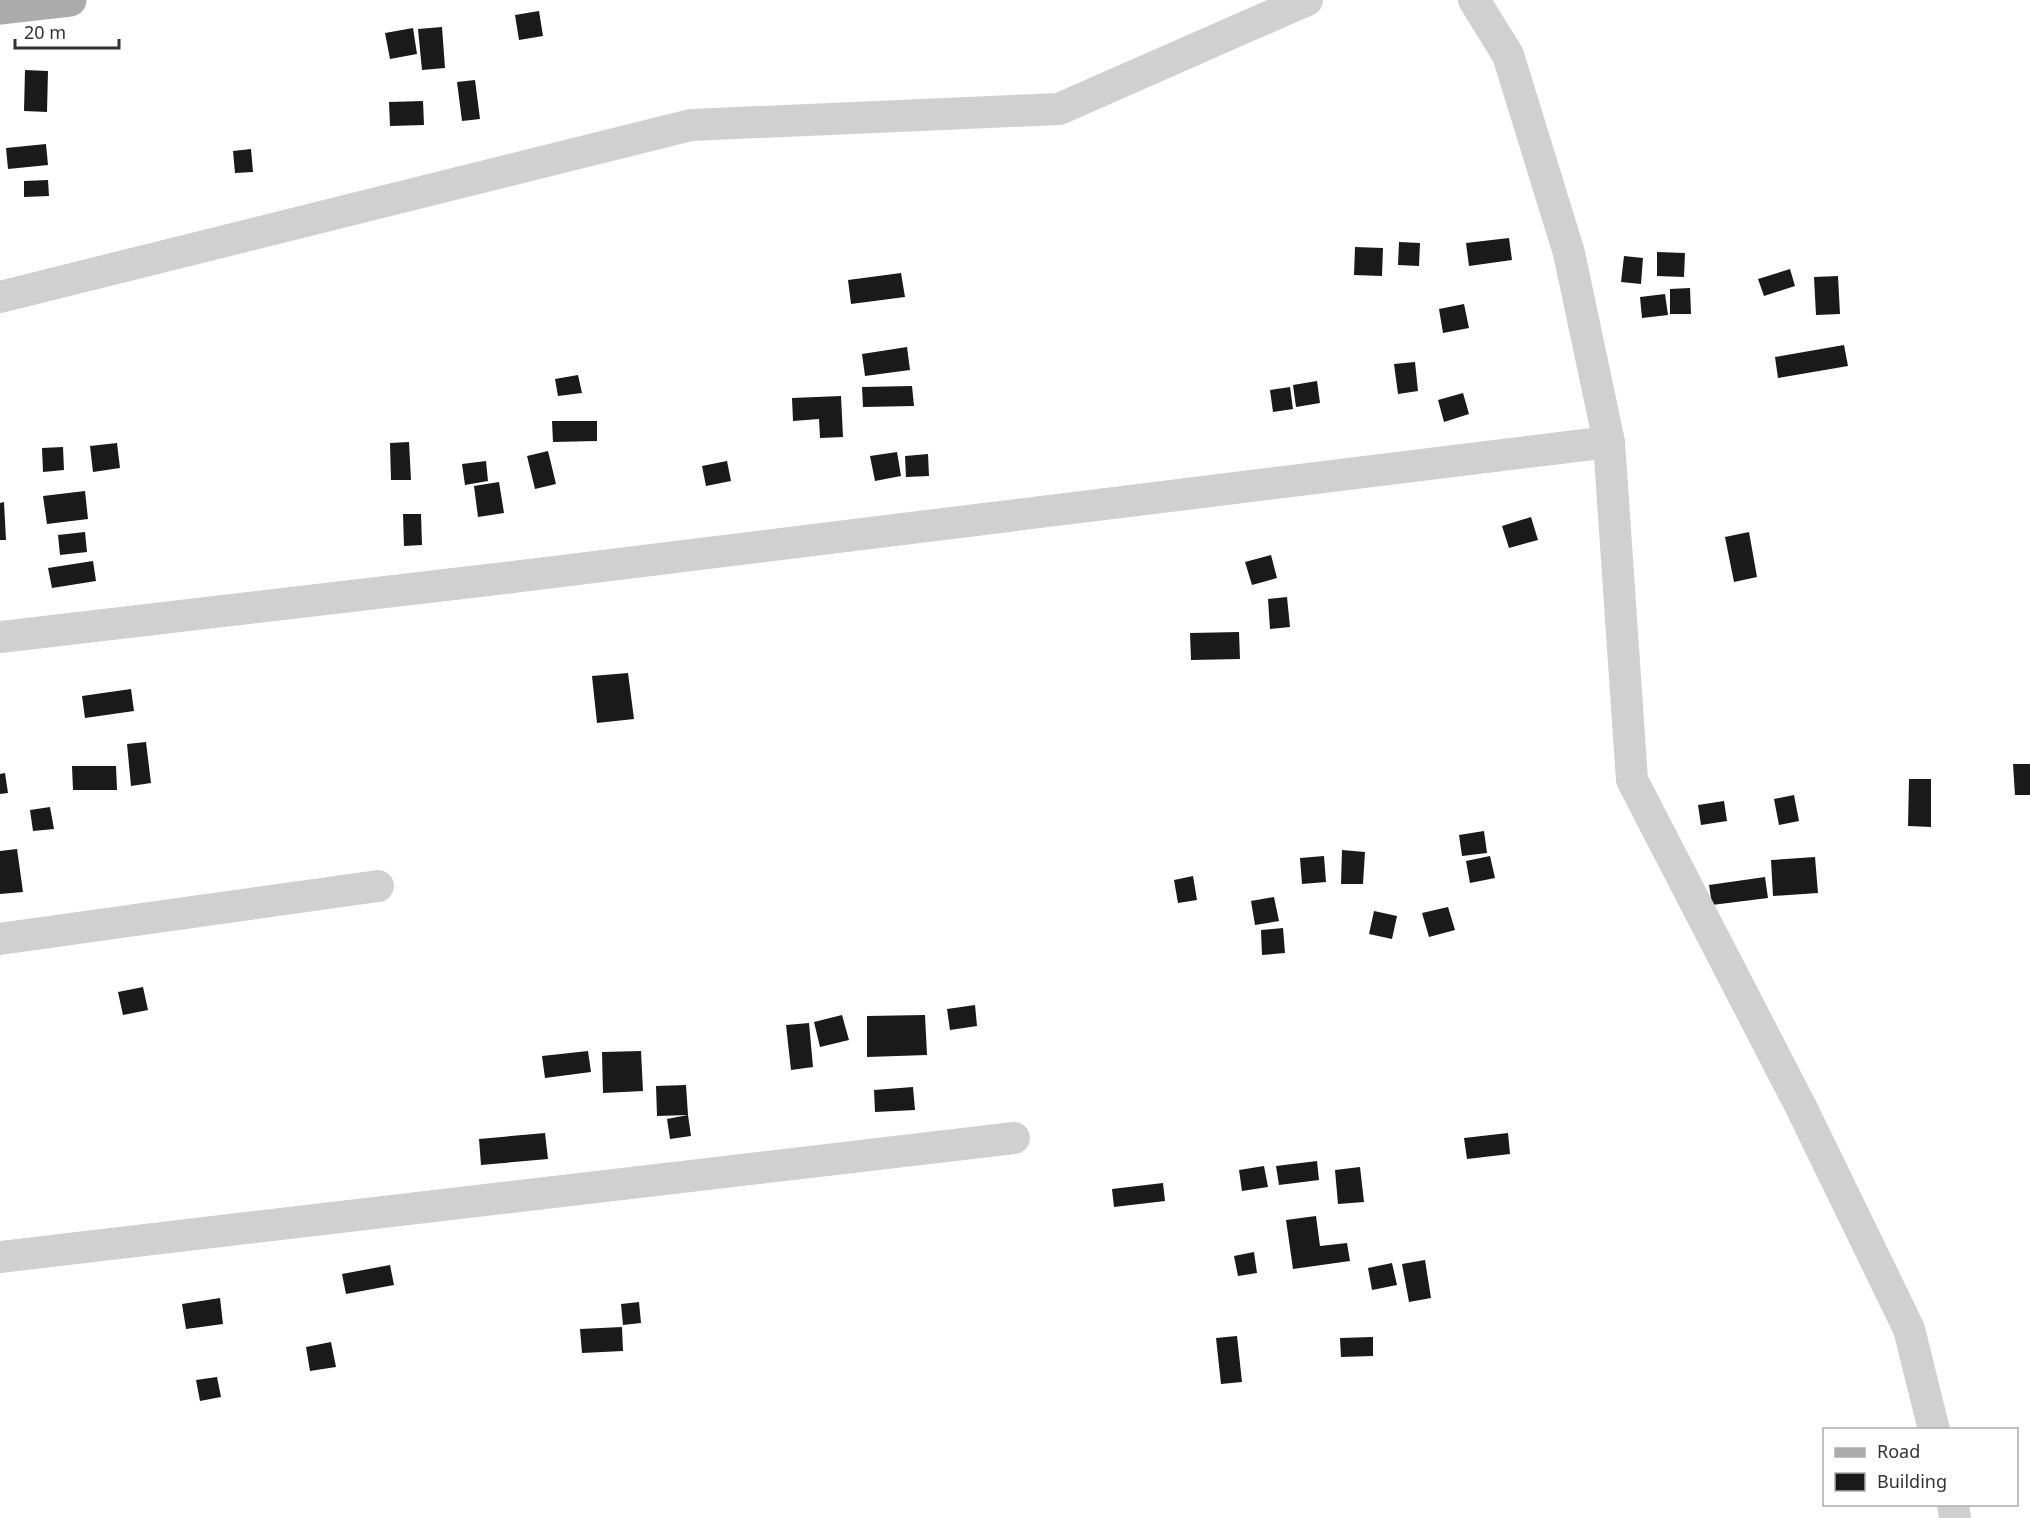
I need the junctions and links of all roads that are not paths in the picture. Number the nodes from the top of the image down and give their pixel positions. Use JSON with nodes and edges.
{"nodes":[{"id":1,"x":70,"y":0,"type":"edge"},
{"id":2,"x":1307,"y":0,"type":"edge"},
{"id":3,"x":1474,"y":0,"type":"edge"},
{"id":4,"x":0,"y":8,"type":"edge"},
{"id":5,"x":0,"y":297,"type":"edge"},
{"id":6,"x":1609,"y":442,"type":"junction"},
{"id":7,"x":0,"y":637,"type":"edge"},
{"id":8,"x":378,"y":886,"type":"dead end"},
{"id":9,"x":0,"y":939,"type":"edge"},
{"id":10,"x":1014,"y":1138,"type":"dead end"},
{"id":11,"x":0,"y":1257,"type":"edge"},
{"id":12,"x":1934,"y":1428,"type":"edge"}],
"edges":[{"from":1,"to":4,"type":"main road"},
{"from":2,"to":5,"type":"street"},
{"from":3,"to":6,"type":"street"},
{"from":6,"to":7,"type":"street"},
{"from":6,"to":12,"type":"street"},
{"from":8,"to":9,"type":"street"},
{"from":10,"to":11,"type":"street"}]}
